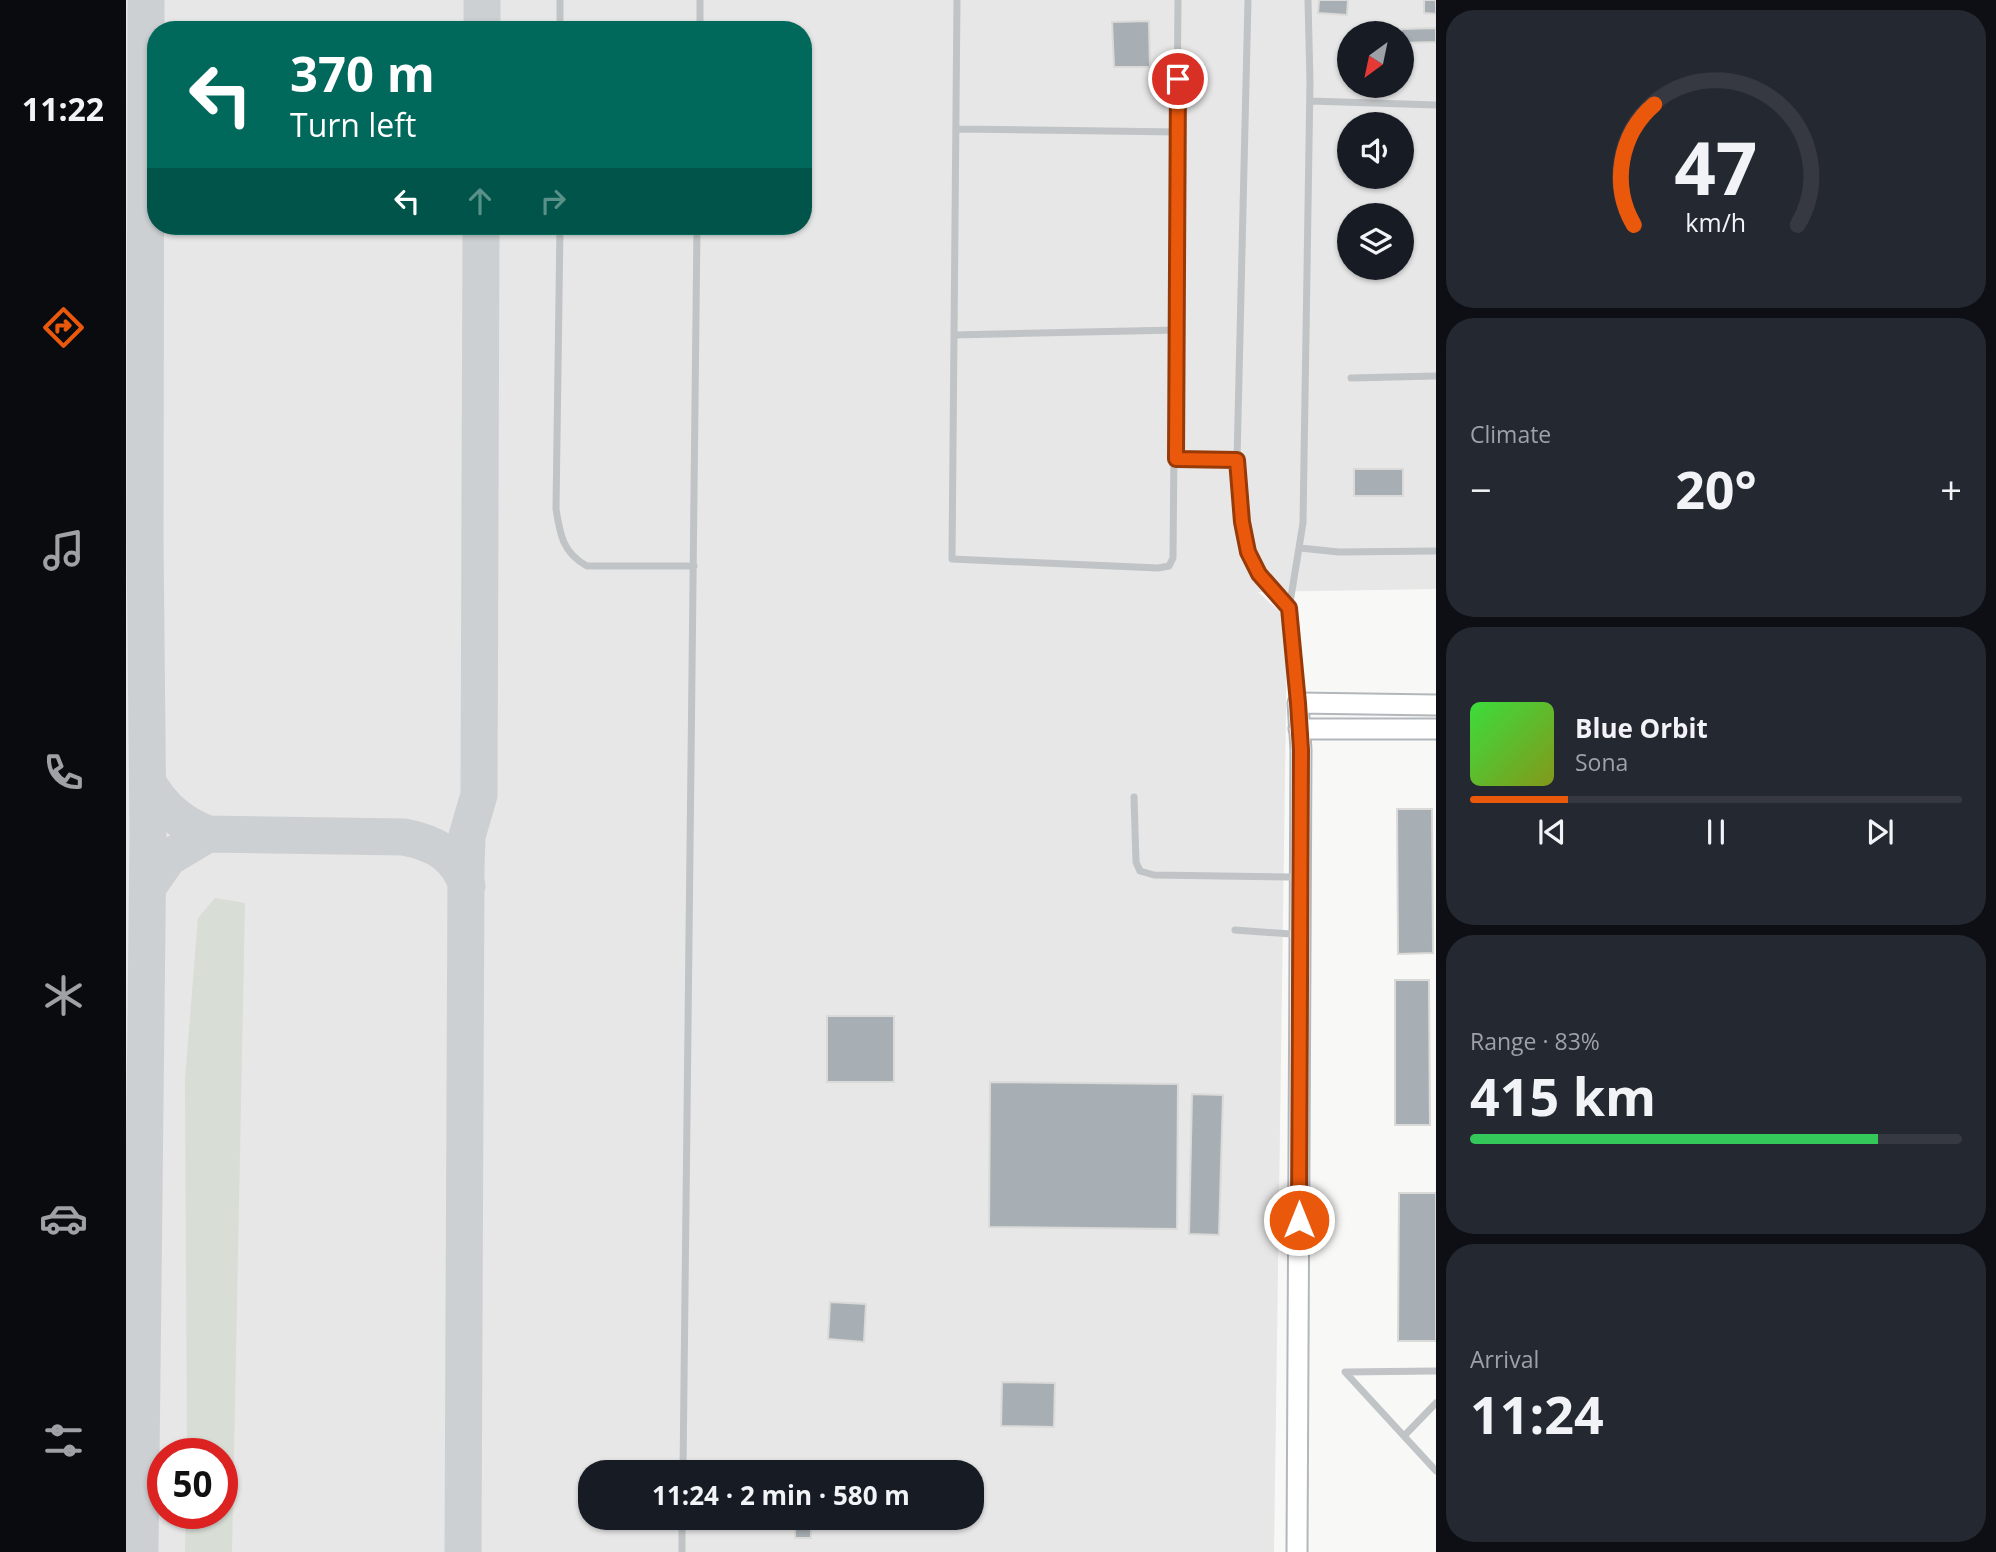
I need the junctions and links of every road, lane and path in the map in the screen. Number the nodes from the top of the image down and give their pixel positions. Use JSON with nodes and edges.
{"nodes":[{"id":1,"x":560,"y":0,"type":"edge"},
{"id":2,"x":700,"y":0,"type":"edge"},
{"id":3,"x":957,"y":0,"type":"edge"},
{"id":4,"x":1178,"y":0,"type":"edge"},
{"id":5,"x":1248,"y":0,"type":"edge"},
{"id":6,"x":1308,"y":0,"type":"edge"},
{"id":7,"x":560,"y":21,"type":"edge"},
{"id":8,"x":700,"y":21,"type":"edge"},
{"id":9,"x":1310,"y":101,"type":"junction"},
{"id":10,"x":1436,"y":105,"type":"edge"},
{"id":11,"x":956,"y":130,"type":"junction"},
{"id":12,"x":1178,"y":132,"type":"junction"},
{"id":13,"x":560,"y":235,"type":"edge"},
{"id":14,"x":698,"y":235,"type":"edge"},
{"id":15,"x":1177,"y":330,"type":"junction"},
{"id":16,"x":954,"y":335,"type":"junction"},
{"id":17,"x":1436,"y":376,"type":"edge"},
{"id":18,"x":1351,"y":378,"type":"dead end"},
{"id":19,"x":1176,"y":459,"type":"junction"},
{"id":20,"x":1237,"y":460,"type":"junction"},
{"id":21,"x":1300,"y":548,"type":"junction"},
{"id":22,"x":1436,"y":551,"type":"edge"},
{"id":23,"x":694,"y":566,"type":"junction"},
{"id":24,"x":1289,"y":608,"type":"junction"},
{"id":25,"x":1298,"y":703,"type":"junction"},
{"id":26,"x":1436,"y":705,"type":"edge"},
{"id":27,"x":1299,"y":729,"type":"junction"},
{"id":28,"x":1436,"y":729,"type":"edge"},
{"id":29,"x":1134,"y":797,"type":"dead end"},
{"id":30,"x":1290,"y":877,"type":"junction"},
{"id":31,"x":1235,"y":930,"type":"dead end"},
{"id":32,"x":1291,"y":934,"type":"junction"},
{"id":33,"x":1436,"y":1371,"type":"edge"},
{"id":34,"x":1436,"y":1403,"type":"edge"},
{"id":35,"x":1404,"y":1436,"type":"junction"},
{"id":36,"x":683,"y":1460,"type":"edge"},
{"id":37,"x":1436,"y":1471,"type":"edge"},
{"id":38,"x":682,"y":1530,"type":"edge"},
{"id":39,"x":682,"y":1552,"type":"edge"},
{"id":40,"x":1284,"y":1552,"type":"edge"},
{"id":41,"x":1297,"y":1552,"type":"edge"}],
"edges":[{"from":1,"to":7,"type":"lane"},
{"from":2,"to":8,"type":"lane"},
{"from":3,"to":11,"type":"lane"},
{"from":4,"to":12,"type":"lane"},
{"from":5,"to":20,"type":"lane"},
{"from":6,"to":9,"type":"lane"},
{"from":9,"to":10,"type":"lane"},
{"from":9,"to":21,"type":"lane"},
{"from":11,"to":12,"type":"lane"},
{"from":11,"to":16,"type":"lane"},
{"from":12,"to":15,"type":"lane"},
{"from":13,"to":23,"type":"lane"},
{"from":14,"to":23,"type":"lane"},
{"from":15,"to":16,"type":"lane"},
{"from":15,"to":19,"type":"lane"},
{"from":16,"to":19,"type":"lane"},
{"from":17,"to":18,"type":"lane"},
{"from":19,"to":20,"type":"lane"},
{"from":20,"to":24,"type":"lane"},
{"from":21,"to":22,"type":"lane"},
{"from":21,"to":24,"type":"lane"},
{"from":23,"to":36,"type":"lane"},
{"from":24,"to":25,"type":"lane"},
{"from":25,"to":26,"type":"main road"},
{"from":25,"to":27,"type":"main road"},
{"from":27,"to":28,"type":"main road"},
{"from":27,"to":30,"type":"main road"},
{"from":27,"to":41,"type":"main road"},
{"from":29,"to":30,"type":"lane"},
{"from":30,"to":32,"type":"main road"},
{"from":31,"to":32,"type":"lane"},
{"from":32,"to":40,"type":"main road"},
{"from":33,"to":35,"type":"lane"},
{"from":34,"to":35,"type":"lane"},
{"from":35,"to":37,"type":"lane"},
{"from":38,"to":39,"type":"lane"}]}
